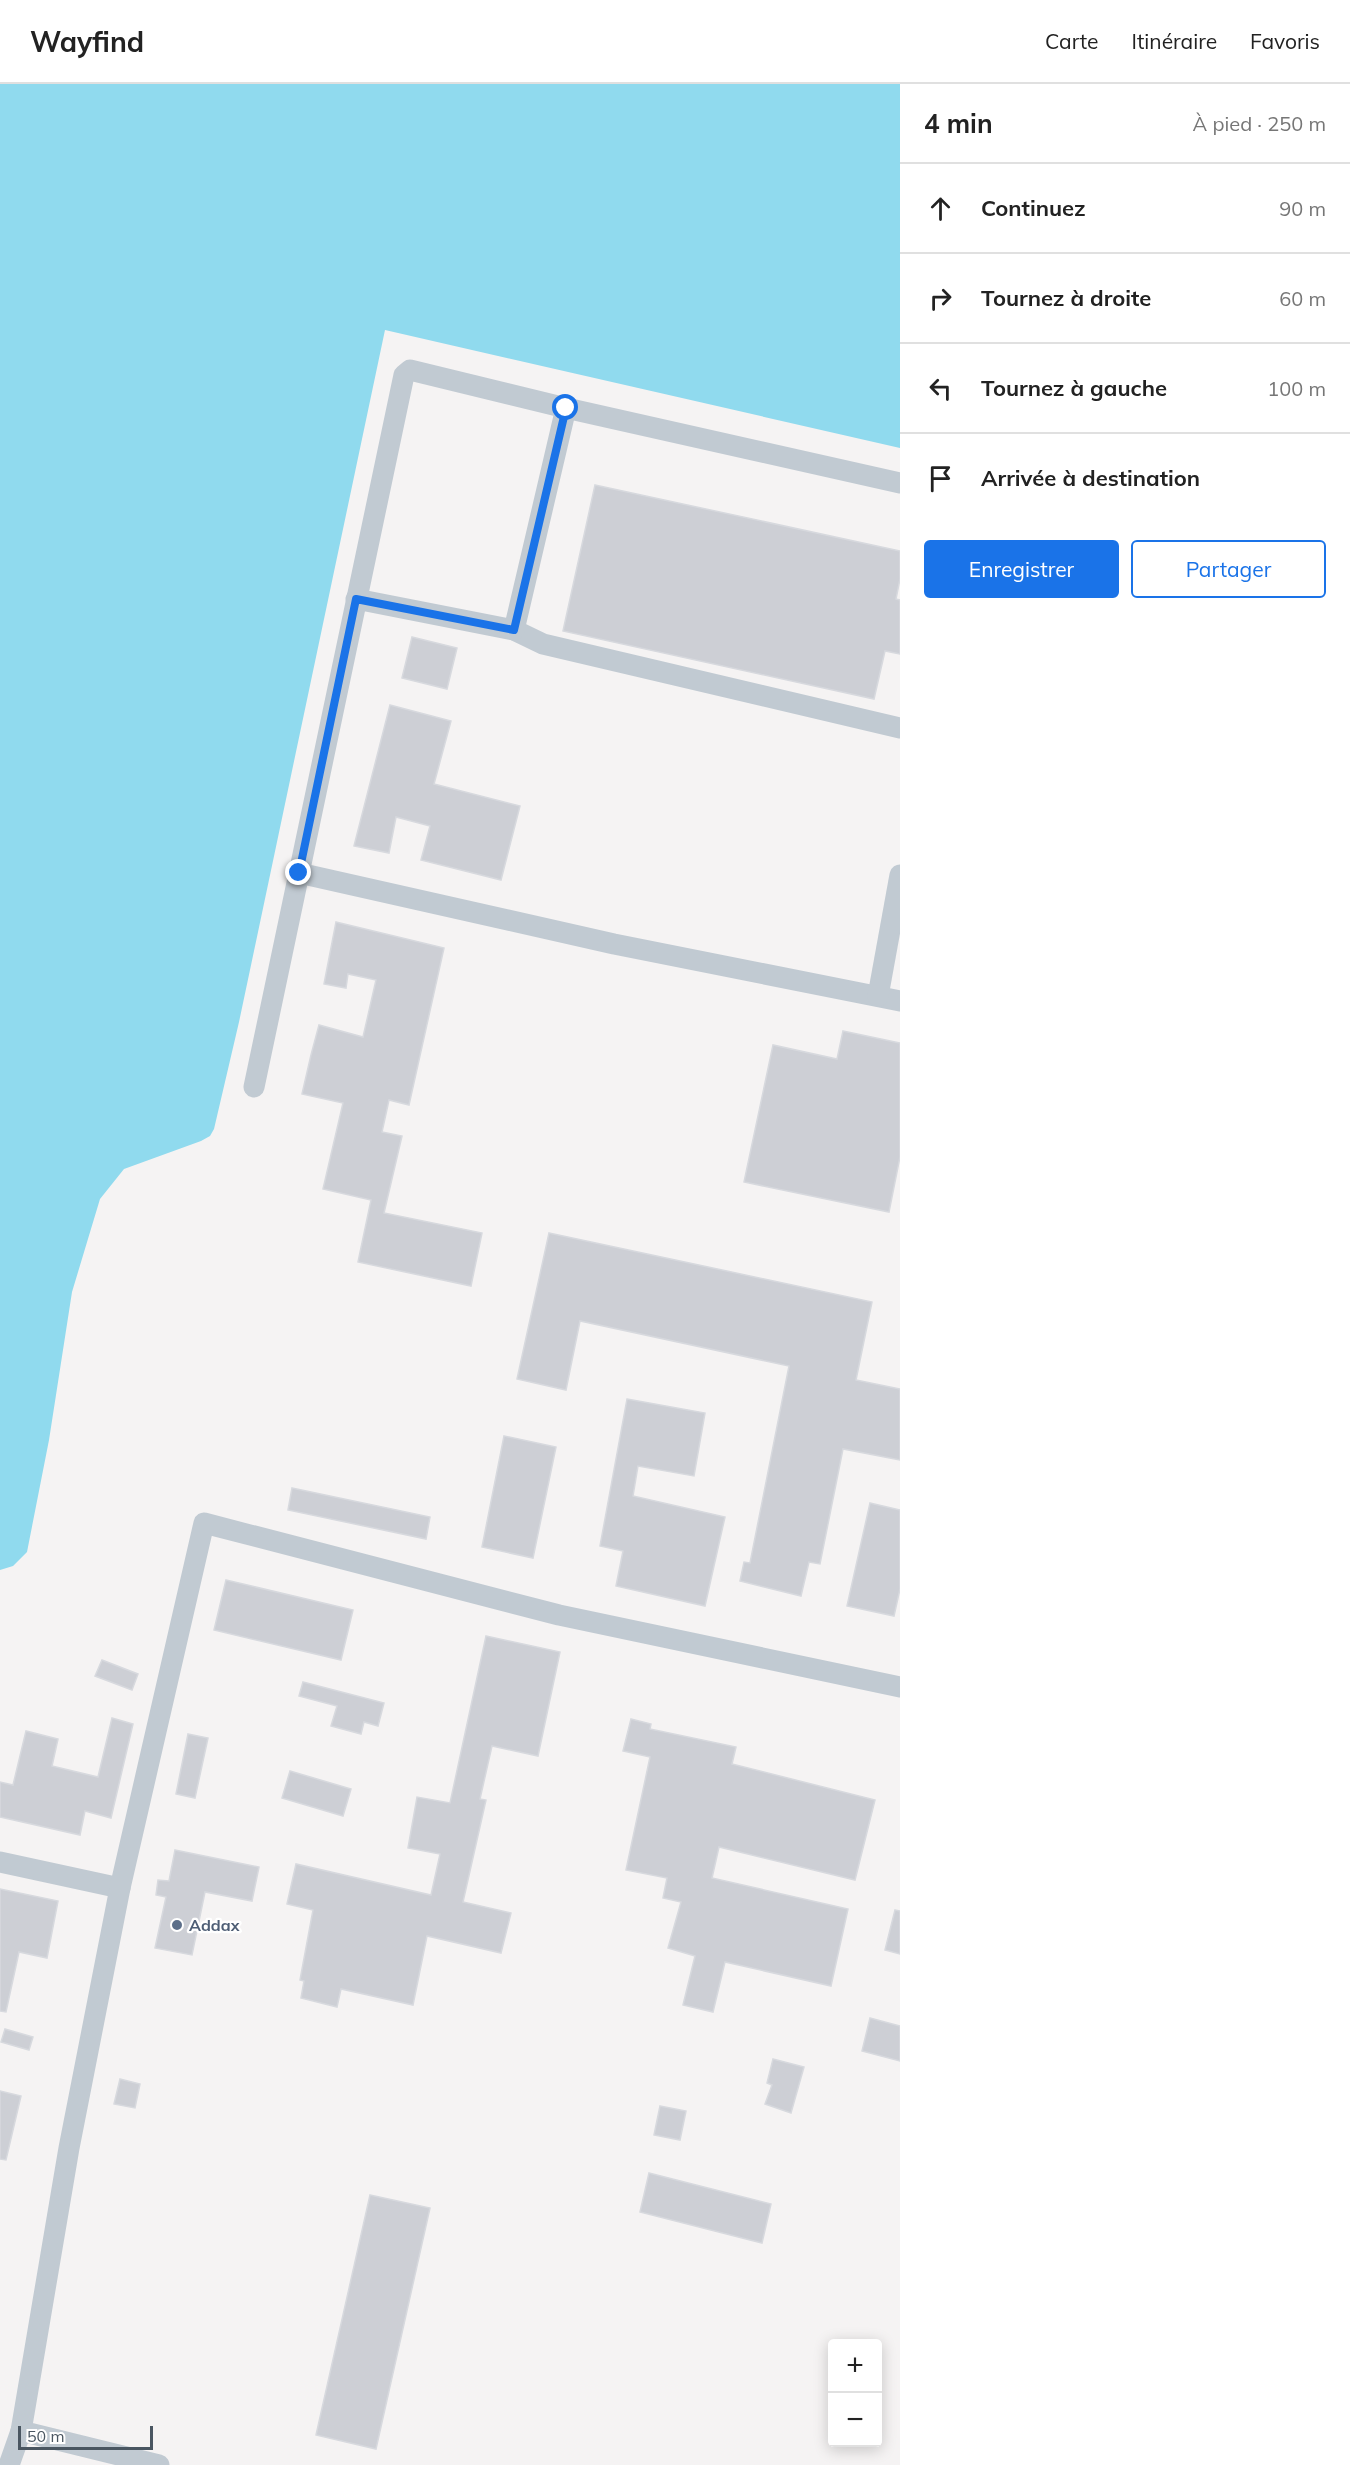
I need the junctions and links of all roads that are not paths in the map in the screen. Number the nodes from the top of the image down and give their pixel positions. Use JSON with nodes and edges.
{"nodes":[{"id":1,"x":566,"y":408,"type":"junction"},
{"id":2,"x":900,"y":483,"type":"edge"},
{"id":3,"x":356,"y":599,"type":"junction"},
{"id":4,"x":514,"y":630,"type":"junction"},
{"id":5,"x":900,"y":728,"type":"edge"},
{"id":6,"x":299,"y":873,"type":"junction"},
{"id":7,"x":900,"y":876,"type":"edge"},
{"id":8,"x":878,"y":996,"type":"junction"},
{"id":9,"x":900,"y":1001,"type":"edge"},
{"id":10,"x":254,"y":1087,"type":"dead end"},
{"id":11,"x":900,"y":1687,"type":"edge"},
{"id":12,"x":0,"y":1862,"type":"edge"},
{"id":13,"x":120,"y":1888,"type":"junction"},
{"id":14,"x":21,"y":2431,"type":"junction"},
{"id":15,"x":151,"y":2464,"type":"edge"},
{"id":16,"x":9,"y":2465,"type":"edge"}],
"edges":[{"from":1,"to":2,"type":"street"},
{"from":1,"to":3,"type":"street"},
{"from":1,"to":4,"type":"street"},
{"from":3,"to":4,"type":"street"},
{"from":3,"to":6,"type":"street"},
{"from":4,"to":5,"type":"street"},
{"from":6,"to":8,"type":"street"},
{"from":6,"to":10,"type":"street"},
{"from":7,"to":8,"type":"street"},
{"from":8,"to":9,"type":"street"},
{"from":11,"to":13,"type":"street"},
{"from":12,"to":13,"type":"street"},
{"from":13,"to":14,"type":"street"},
{"from":14,"to":15,"type":"street"},
{"from":14,"to":16,"type":"street"}]}
